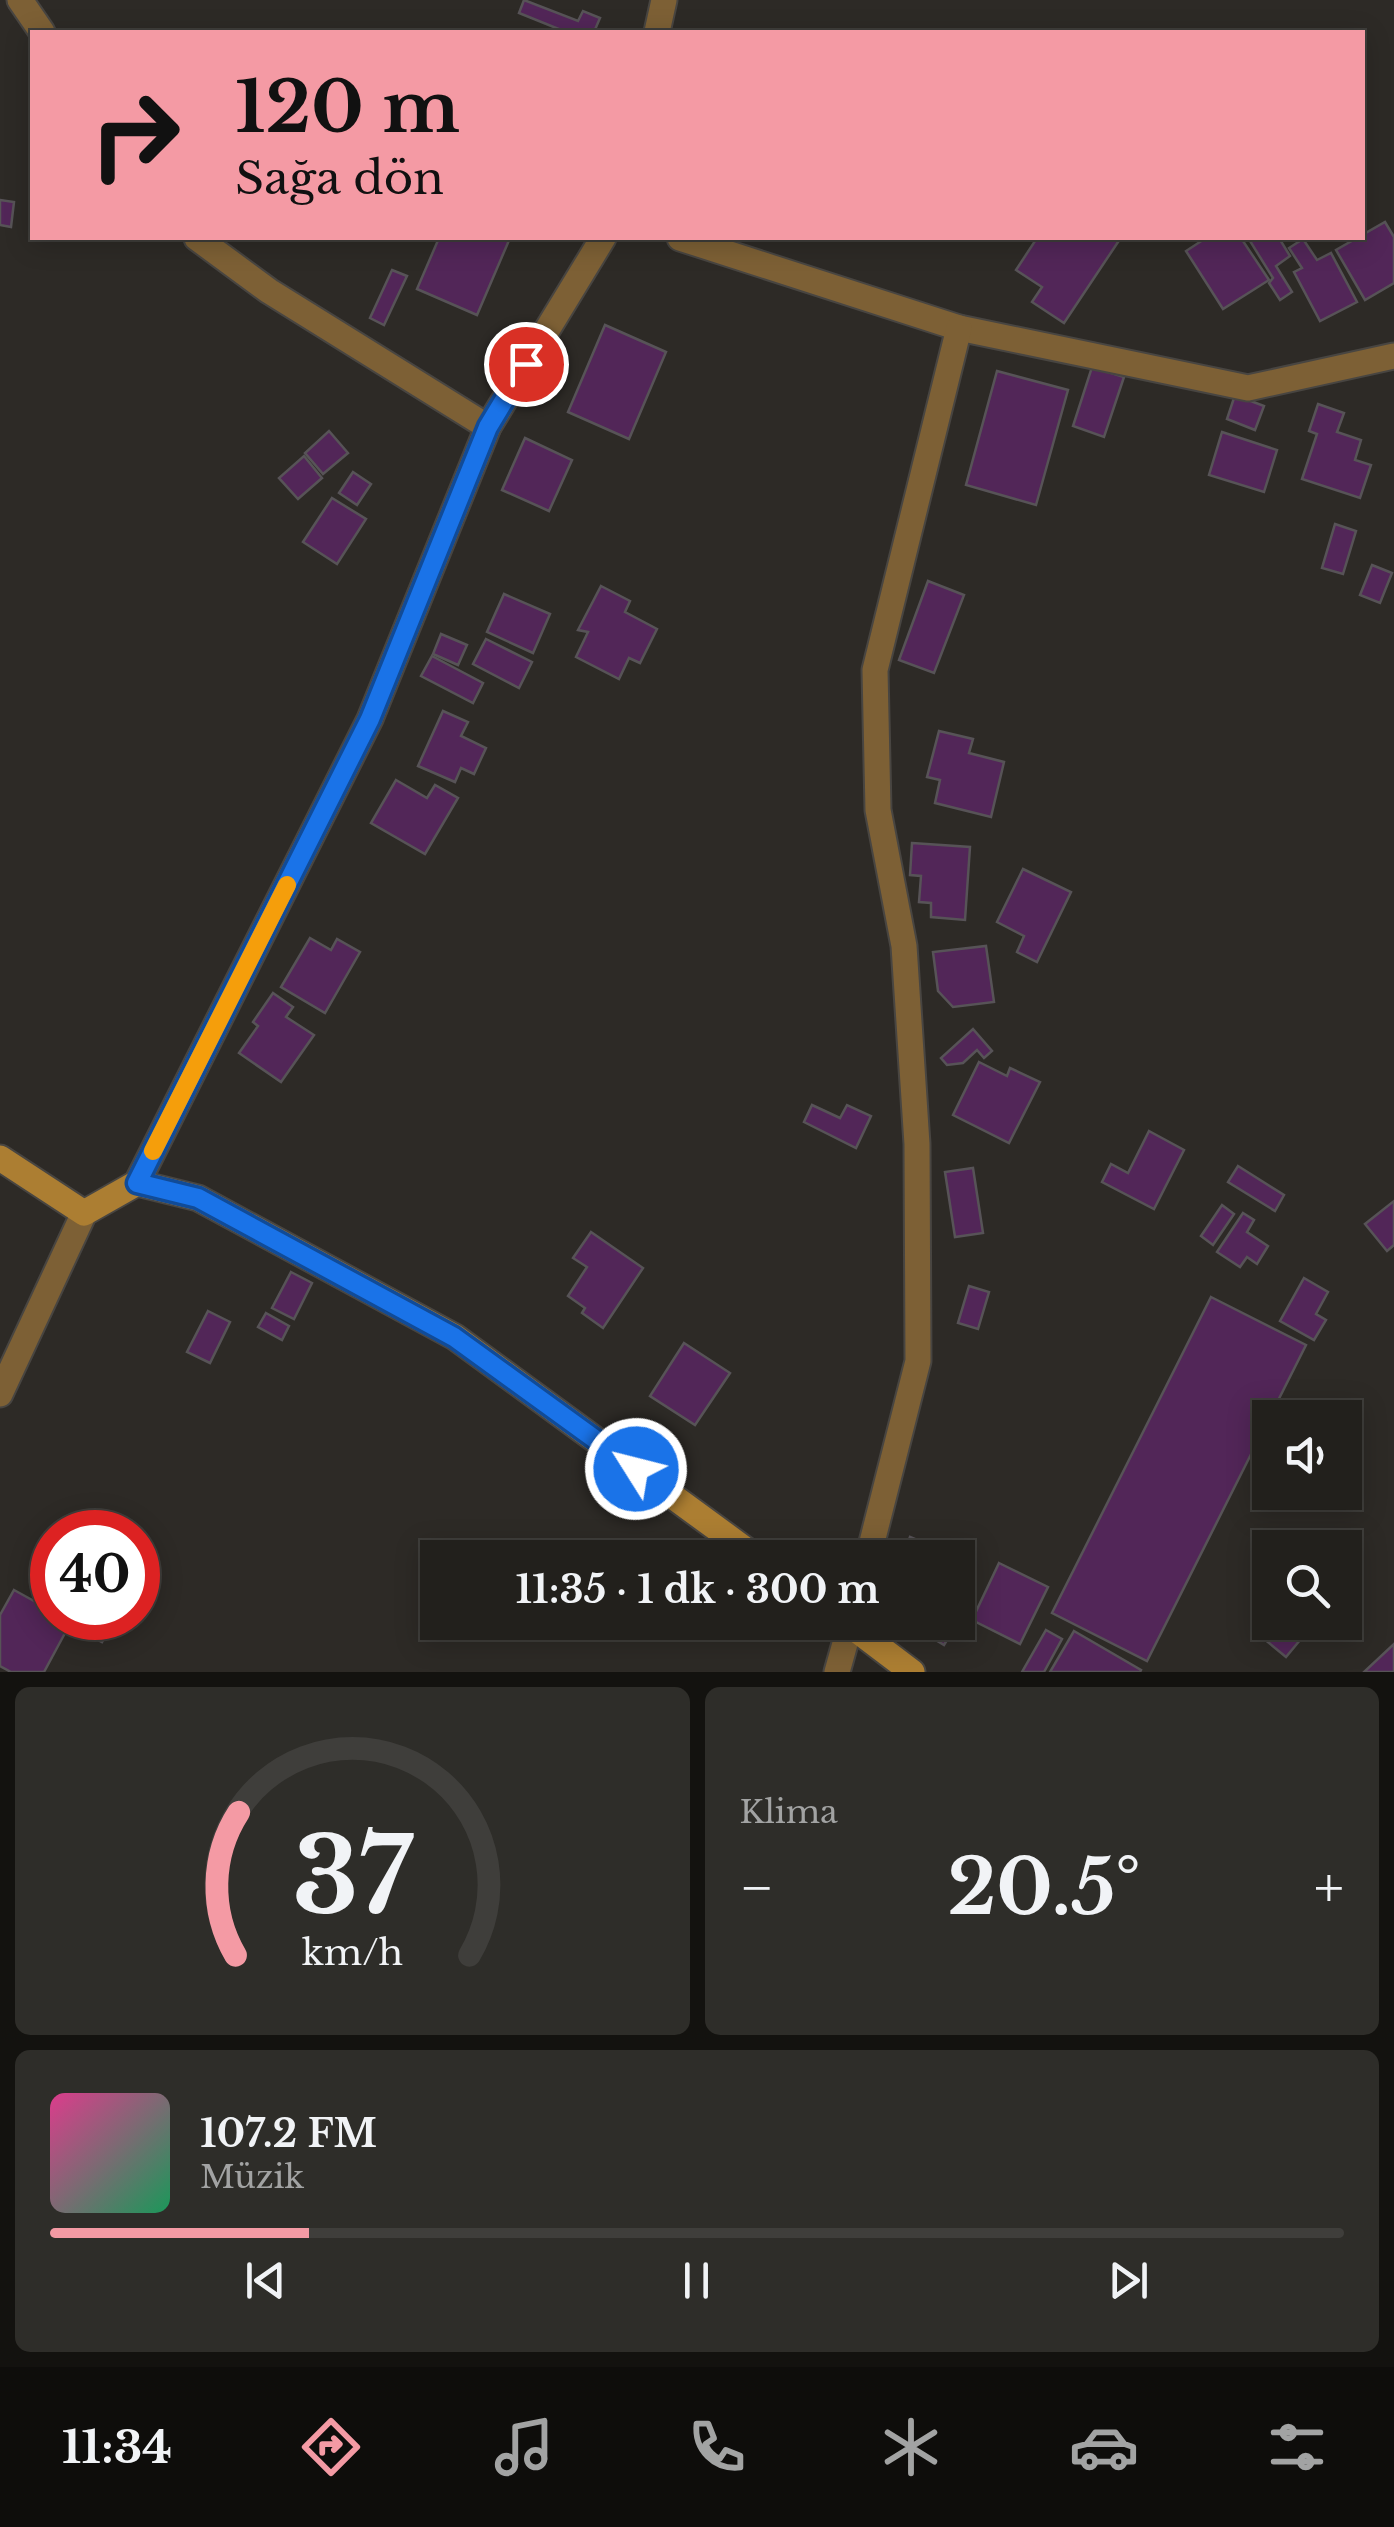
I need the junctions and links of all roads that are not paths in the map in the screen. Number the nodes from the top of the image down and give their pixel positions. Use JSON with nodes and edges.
{"nodes":[{"id":1,"x":20,"y":0,"type":"edge"},
{"id":2,"x":664,"y":0,"type":"edge"},
{"id":3,"x":41,"y":30,"type":"edge"},
{"id":4,"x":657,"y":30,"type":"edge"},
{"id":5,"x":200,"y":240,"type":"edge"},
{"id":6,"x":602,"y":240,"type":"edge"},
{"id":7,"x":686,"y":240,"type":"edge"},
{"id":8,"x":959,"y":328,"type":"junction"},
{"id":9,"x":1394,"y":356,"type":"edge"},
{"id":10,"x":488,"y":427,"type":"junction"},
{"id":11,"x":0,"y":1158,"type":"edge"},
{"id":12,"x":137,"y":1183,"type":"junction"},
{"id":13,"x":84,"y":1213,"type":"junction"},
{"id":14,"x":0,"y":1394,"type":"edge"},
{"id":15,"x":732,"y":1540,"type":"edge"},
{"id":16,"x":873,"y":1540,"type":"edge"},
{"id":17,"x":845,"y":1640,"type":"edge"},
{"id":18,"x":870,"y":1640,"type":"edge"},
{"id":19,"x":837,"y":1672,"type":"edge"},
{"id":20,"x":912,"y":1672,"type":"edge"}],
"edges":[{"from":1,"to":3,"type":"street"},
{"from":2,"to":4,"type":"street"},
{"from":5,"to":10,"type":"street"},
{"from":6,"to":10,"type":"street"},
{"from":7,"to":8,"type":"street"},
{"from":8,"to":9,"type":"street"},
{"from":8,"to":16,"type":"street"},
{"from":10,"to":12,"type":"street"},
{"from":11,"to":13,"type":"street"},
{"from":12,"to":13,"type":"street"},
{"from":12,"to":15,"type":"street"},
{"from":13,"to":14,"type":"street"},
{"from":17,"to":19,"type":"street"},
{"from":18,"to":20,"type":"street"}]}
